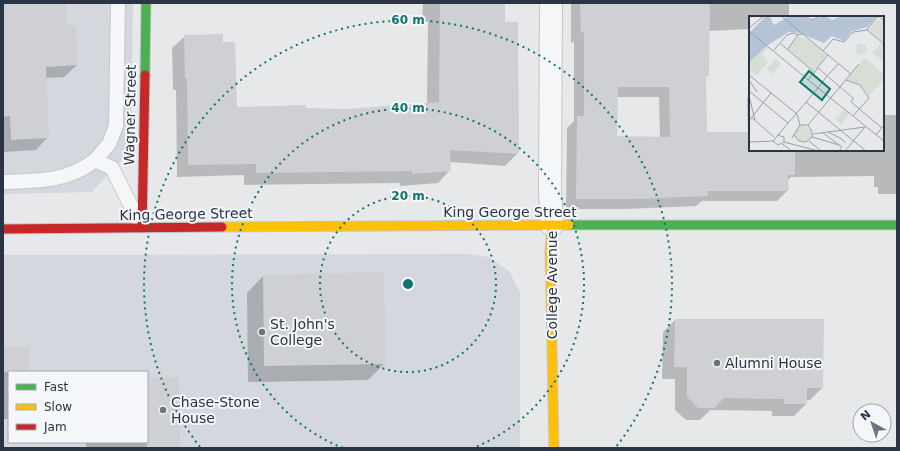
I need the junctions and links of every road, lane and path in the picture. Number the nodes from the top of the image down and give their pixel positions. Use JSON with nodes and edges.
{"nodes":[{"id":1,"x":118,"y":3,"type":"edge"},
{"id":2,"x":146,"y":3,"type":"edge"},
{"id":3,"x":550,"y":3,"type":"edge"},
{"id":4,"x":95,"y":160,"type":"junction"},
{"id":5,"x":3,"y":182,"type":"edge"},
{"id":6,"x":552,"y":225,"type":"junction"},
{"id":7,"x":897,"y":225,"type":"edge"},
{"id":8,"x":142,"y":228,"type":"junction"},
{"id":9,"x":3,"y":229,"type":"edge"},
{"id":10,"x":554,"y":448,"type":"edge"}],
"edges":[{"from":1,"to":4,"type":"lane"},
{"from":2,"to":8,"type":"main road","name":"Wagner Street"},
{"from":3,"to":6,"type":"street","name":"College Avenue"},
{"from":4,"to":5,"type":"lane"},
{"from":4,"to":8,"type":"lane"},
{"from":6,"to":7,"type":"main road","name":"King George Street"},
{"from":6,"to":8,"type":"main road","name":"King George Street"},
{"from":6,"to":10,"type":"main road","name":"College Avenue"},
{"from":8,"to":9,"type":"main road","name":"King George Street"}]}
